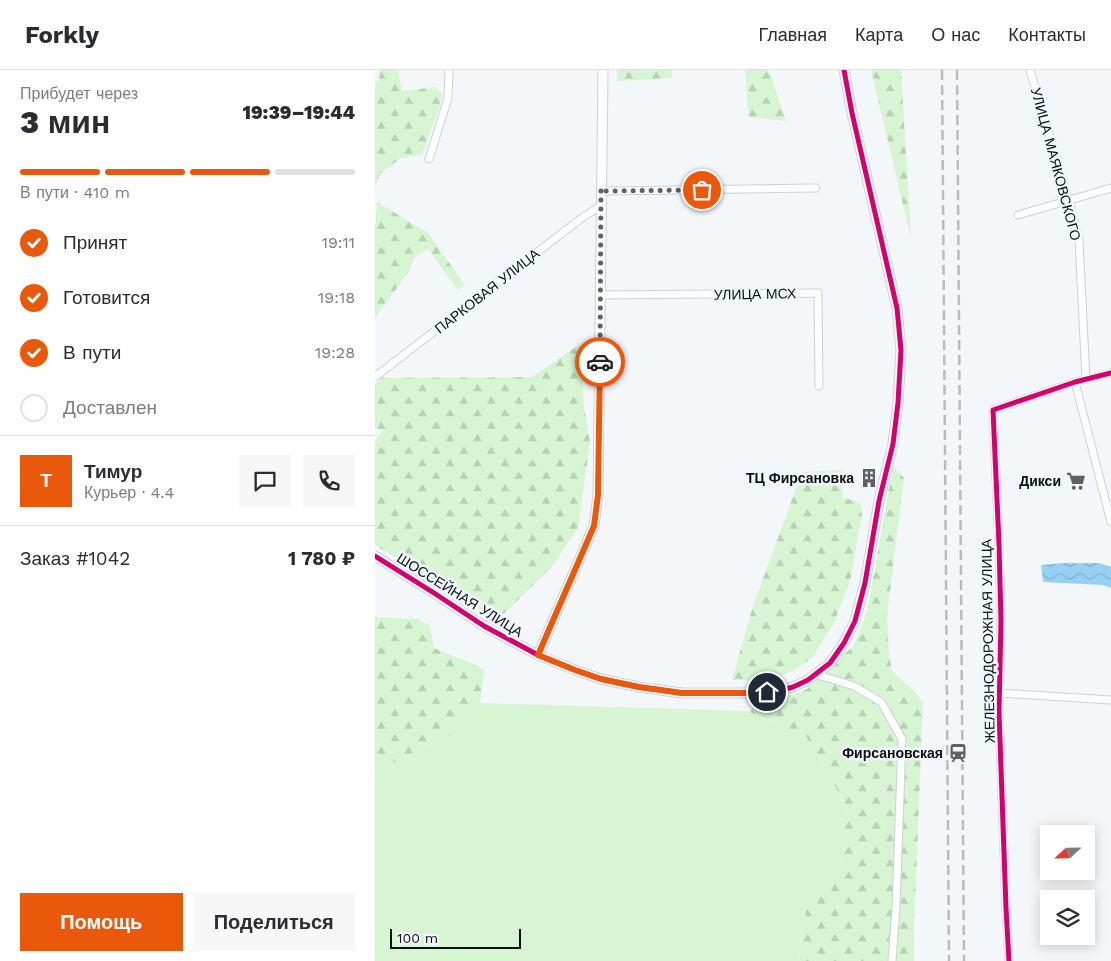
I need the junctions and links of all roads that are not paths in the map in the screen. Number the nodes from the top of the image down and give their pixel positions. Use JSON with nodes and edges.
{"nodes":[{"id":1,"x":449,"y":70,"type":"edge"},
{"id":2,"x":603,"y":70,"type":"edge"},
{"id":3,"x":844,"y":70,"type":"edge"},
{"id":4,"x":1030,"y":70,"type":"edge"},
{"id":5,"x":429,"y":159,"type":"dead end"},
{"id":6,"x":601,"y":188,"type":"junction"},
{"id":7,"x":817,"y":188,"type":"dead end"},
{"id":8,"x":1111,"y":188,"type":"edge"},
{"id":9,"x":1069,"y":201,"type":"junction"},
{"id":10,"x":601,"y":206,"type":"junction"},
{"id":11,"x":1019,"y":215,"type":"dead end"},
{"id":12,"x":601,"y":295,"type":"junction"},
{"id":13,"x":1111,"y":372,"type":"edge"},
{"id":14,"x":375,"y":377,"type":"edge"},
{"id":15,"x":1086,"y":379,"type":"junction"},
{"id":16,"x":1075,"y":382,"type":"junction"},
{"id":17,"x":819,"y":386,"type":"dead end"},
{"id":18,"x":1111,"y":522,"type":"edge"},
{"id":19,"x":375,"y":556,"type":"edge"},
{"id":20,"x":538,"y":655,"type":"junction"},
{"id":21,"x":815,"y":674,"type":"junction"},
{"id":22,"x":999,"y":693,"type":"junction"},
{"id":23,"x":1111,"y":700,"type":"edge"},
{"id":24,"x":892,"y":961,"type":"edge"},
{"id":25,"x":1009,"y":961,"type":"edge"}],
"edges":[{"from":1,"to":5,"type":"street"},
{"from":2,"to":6,"type":"street"},
{"from":3,"to":21,"type":"street","name":"ШОССЕЙНАЯ УЛИЦА"},
{"from":4,"to":9,"type":"street","name":"УЛИЦА МАЯКОВСКОГО"},
{"from":6,"to":7,"type":"street"},
{"from":6,"to":10,"type":"street"},
{"from":8,"to":9,"type":"street"},
{"from":9,"to":11,"type":"street"},
{"from":9,"to":15,"type":"street","name":"УЛИЦА МАЯКОВСКОГО"},
{"from":10,"to":12,"type":"street"},
{"from":10,"to":14,"type":"street","name":"ПАРКОВАЯ УЛИЦА"},
{"from":12,"to":17,"type":"street","name":"УЛИЦА МСХ"},
{"from":12,"to":20,"type":"street"},
{"from":13,"to":15,"type":"street"},
{"from":15,"to":16,"type":"street"},
{"from":16,"to":18,"type":"street"},
{"from":16,"to":22,"type":"street","name":"ЖЕЛЕЗНОДОРОЖНАЯ УЛИЦА"},
{"from":19,"to":20,"type":"street","name":"ШОССЕЙНАЯ УЛИЦА"},
{"from":20,"to":21,"type":"street","name":"ШОССЕЙНАЯ УЛИЦА"},
{"from":21,"to":24,"type":"street"},
{"from":22,"to":23,"type":"street"},
{"from":22,"to":25,"type":"street","name":"ЖЕЛЕЗНОДОРОЖНАЯ УЛИЦА"}]}
